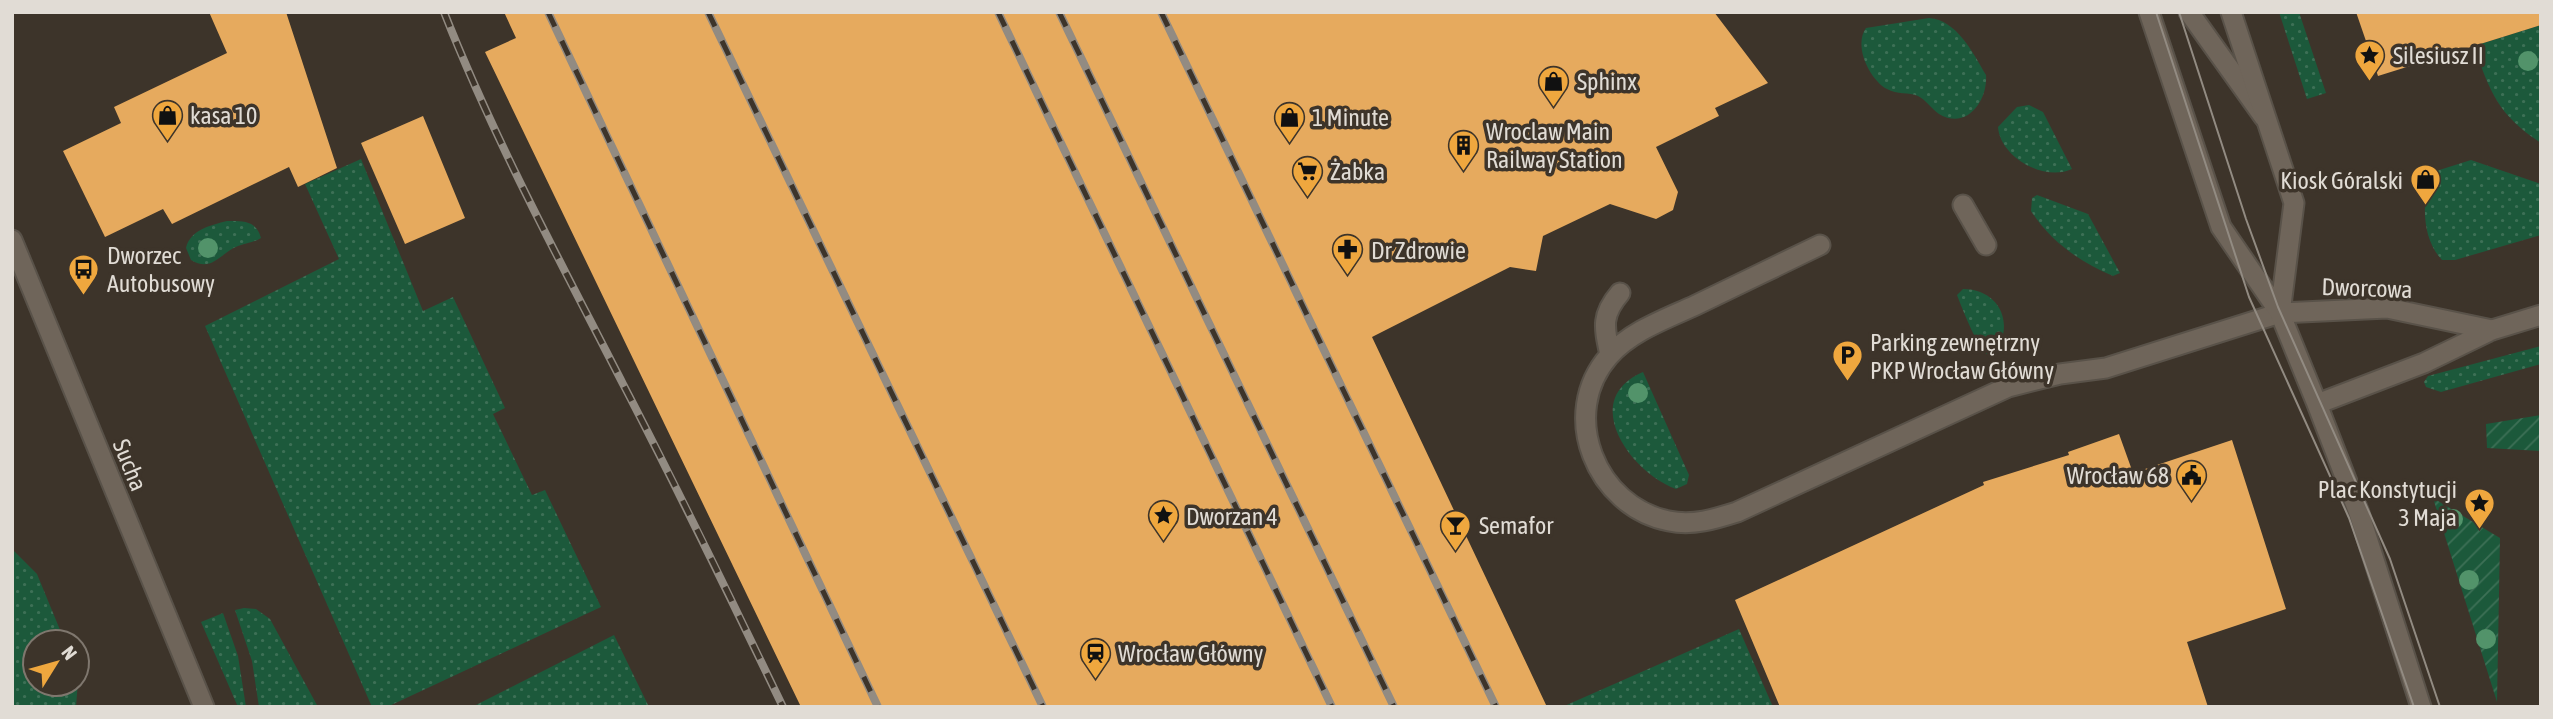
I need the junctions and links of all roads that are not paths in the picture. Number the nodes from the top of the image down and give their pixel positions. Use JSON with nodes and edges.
{"nodes":[{"id":1,"x":2150,"y":12,"type":"edge"},
{"id":2,"x":2189,"y":12,"type":"edge"},
{"id":3,"x":2231,"y":12,"type":"edge"},
{"id":4,"x":2266,"y":121,"type":"junction"},
{"id":5,"x":1963,"y":205,"type":"dead end"},
{"id":6,"x":12,"y":240,"type":"edge"},
{"id":7,"x":1821,"y":245,"type":"dead end"},
{"id":8,"x":1986,"y":245,"type":"dead end"},
{"id":9,"x":1620,"y":293,"type":"dead end"},
{"id":10,"x":2280,"y":313,"type":"junction"},
{"id":11,"x":2541,"y":315,"type":"edge"},
{"id":12,"x":2492,"y":330,"type":"junction"},
{"id":13,"x":1610,"y":355,"type":"junction"},
{"id":14,"x":2317,"y":404,"type":"junction"},
{"id":15,"x":204,"y":707,"type":"edge"},
{"id":16,"x":2421,"y":707,"type":"edge"}],
"edges":[{"from":1,"to":10,"type":"street"},
{"from":2,"to":4,"type":"street"},
{"from":3,"to":4,"type":"street"},
{"from":4,"to":10,"type":"street"},
{"from":5,"to":8,"type":"street"},
{"from":6,"to":15,"type":"street","name":"Sucha"},
{"from":7,"to":13,"type":"street"},
{"from":9,"to":13,"type":"street"},
{"from":10,"to":12,"type":"street","name":"Dworcowa"},
{"from":10,"to":13,"type":"street","name":"Dworcowa"},
{"from":10,"to":14,"type":"street"},
{"from":11,"to":12,"type":"street","name":"Dworcowa"},
{"from":12,"to":14,"type":"street","name":"Dworcowa"},
{"from":14,"to":16,"type":"street"}]}
